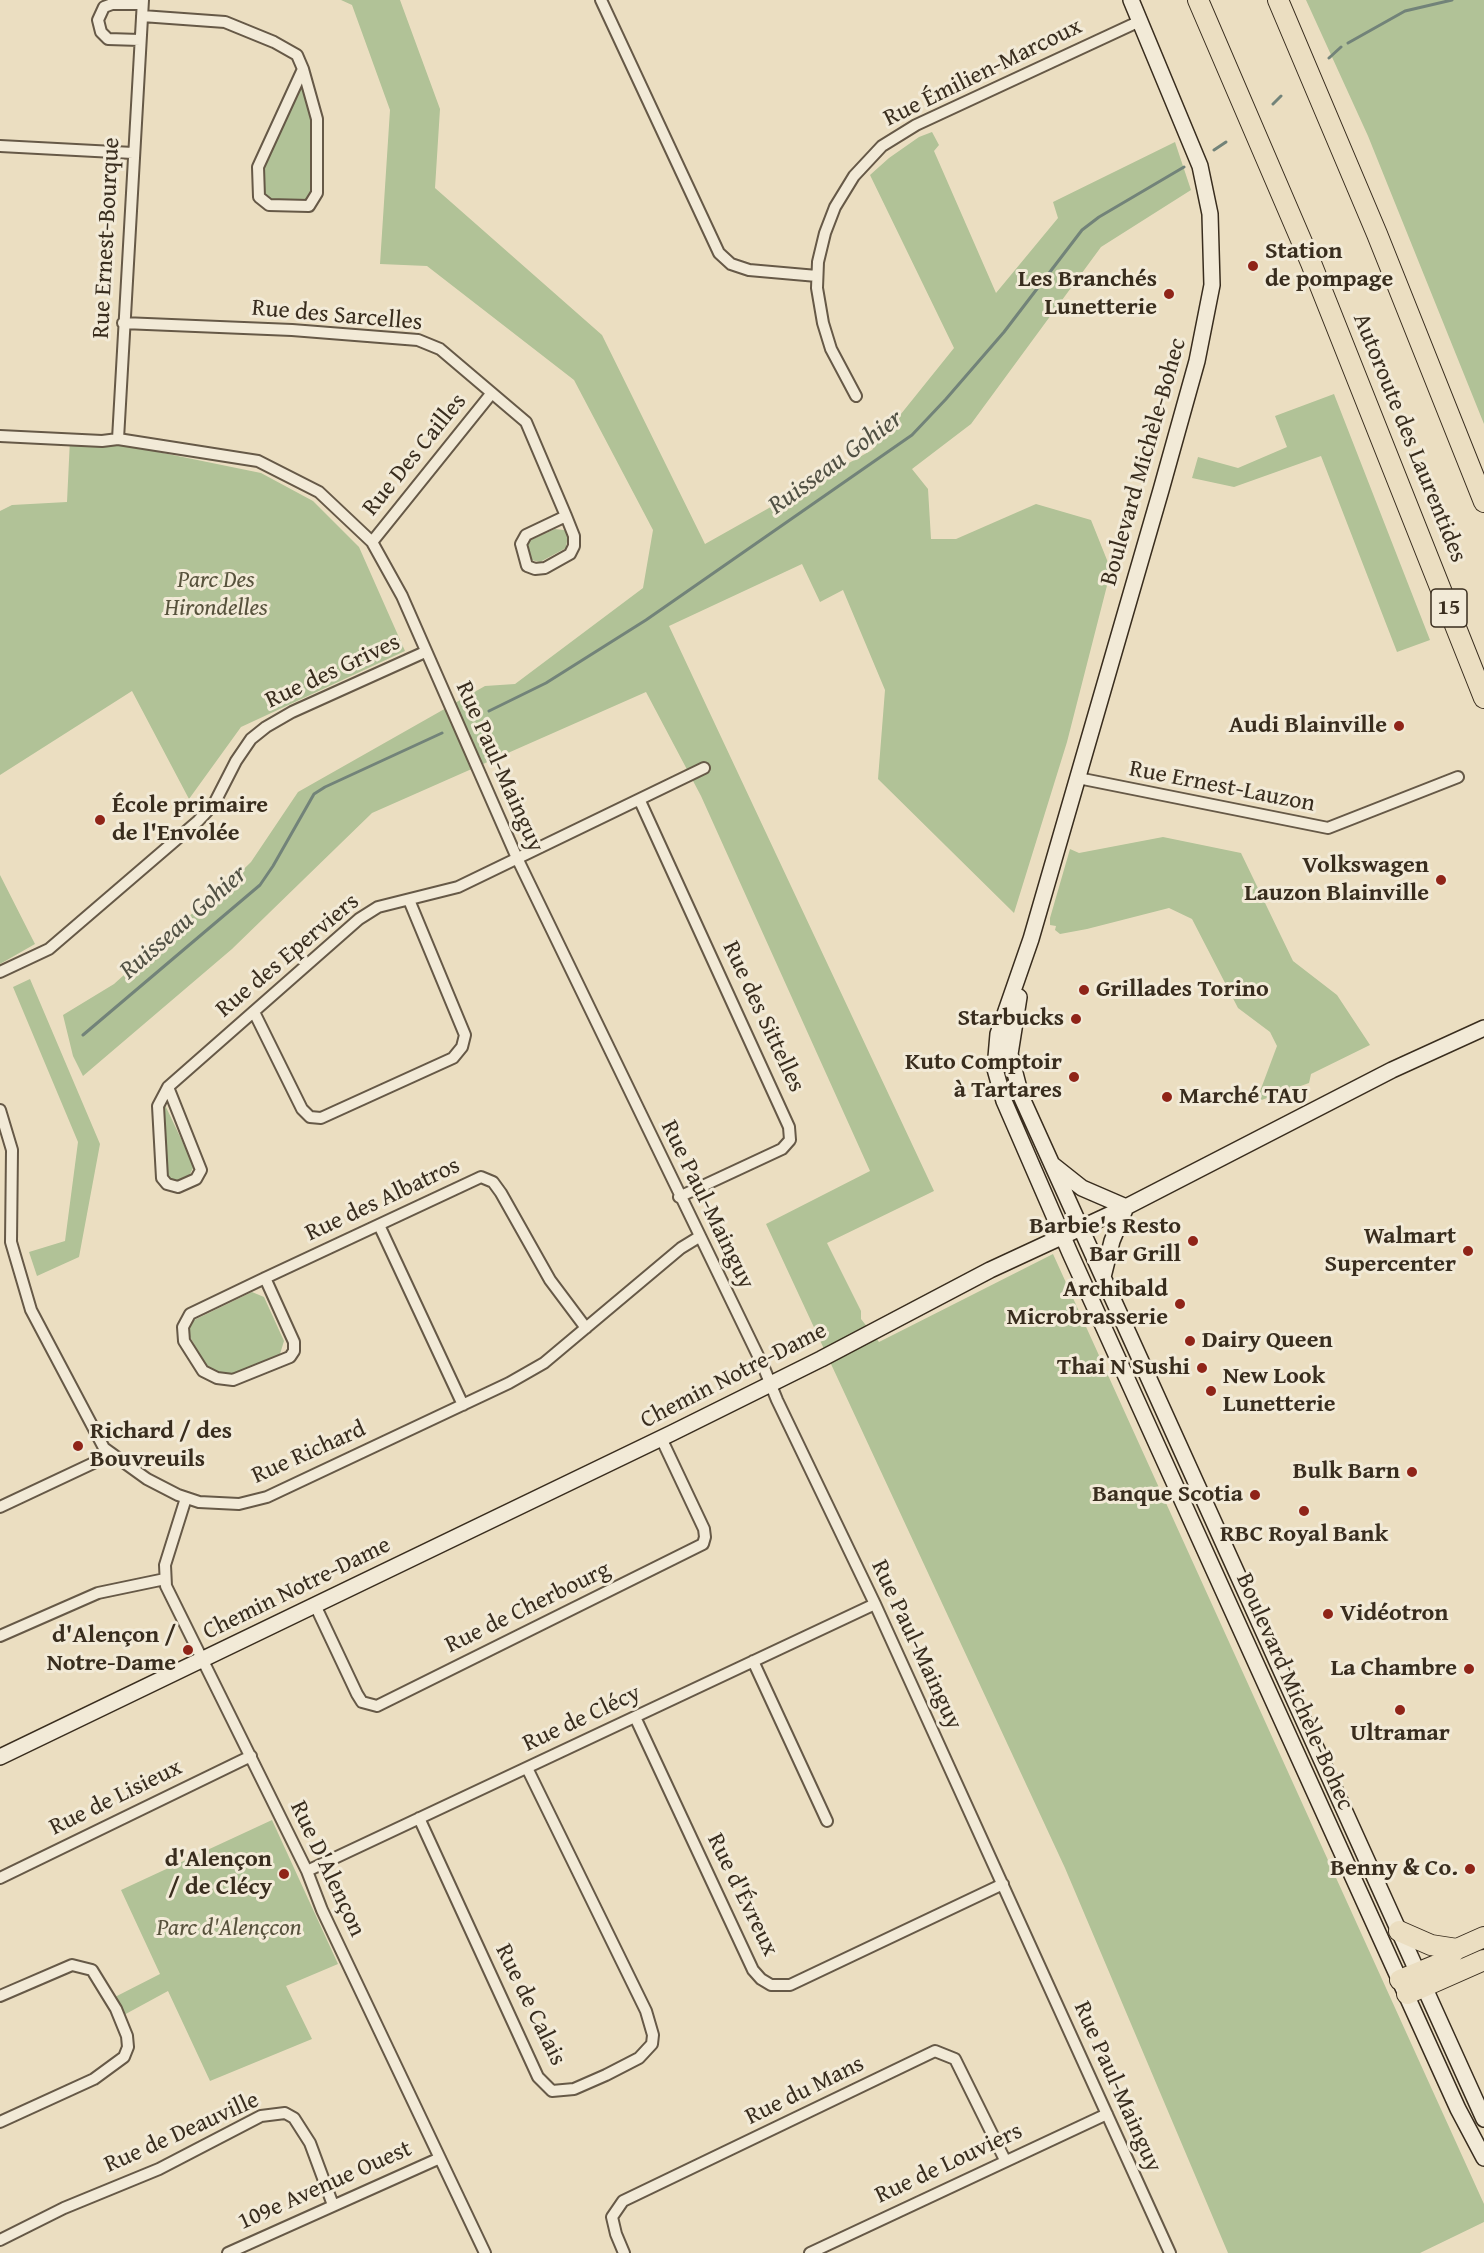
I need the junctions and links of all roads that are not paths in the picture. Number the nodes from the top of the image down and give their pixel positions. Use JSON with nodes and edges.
{"nodes":[{"id":1,"x":601,"y":0,"type":"edge"},
{"id":2,"x":1131,"y":0,"type":"edge"},
{"id":3,"x":1198,"y":0,"type":"edge"},
{"id":4,"x":1278,"y":0,"type":"edge"},
{"id":5,"x":142,"y":2,"type":"edge"},
{"id":6,"x":142,"y":16,"type":"junction"},
{"id":7,"x":1140,"y":21,"type":"junction"},
{"id":8,"x":140,"y":40,"type":"junction"},
{"id":9,"x":303,"y":69,"type":"junction"},
{"id":10,"x":0,"y":146,"type":"edge"},
{"id":11,"x":133,"y":153,"type":"junction"},
{"id":12,"x":817,"y":276,"type":"junction"},
{"id":13,"x":123,"y":323,"type":"junction"},
{"id":14,"x":491,"y":394,"type":"junction"},
{"id":15,"x":856,"y":396,"type":"dead end"},
{"id":16,"x":0,"y":436,"type":"edge"},
{"id":17,"x":118,"y":439,"type":"junction"},
{"id":18,"x":1484,"y":502,"type":"edge"},
{"id":19,"x":566,"y":516,"type":"junction"},
{"id":20,"x":372,"y":542,"type":"junction"},
{"id":21,"x":425,"y":652,"type":"junction"},
{"id":22,"x":1484,"y":698,"type":"edge"},
{"id":23,"x":704,"y":768,"type":"dead end"},
{"id":24,"x":1458,"y":777,"type":"dead end"},
{"id":25,"x":1078,"y":778,"type":"junction"},
{"id":26,"x":640,"y":801,"type":"junction"},
{"id":27,"x":517,"y":858,"type":"junction"},
{"id":28,"x":409,"y":900,"type":"junction"},
{"id":29,"x":1031,"y":939,"type":"junction"},
{"id":30,"x":0,"y":972,"type":"edge"},
{"id":31,"x":254,"y":1012,"type":"junction"},
{"id":32,"x":1484,"y":1028,"type":"edge"},
{"id":33,"x":168,"y":1087,"type":"junction"},
{"id":34,"x":0,"y":1110,"type":"edge"},
{"id":35,"x":1051,"y":1163,"type":"junction"},
{"id":36,"x":679,"y":1197,"type":"junction"},
{"id":37,"x":1126,"y":1207,"type":"junction"},
{"id":38,"x":379,"y":1225,"type":"junction"},
{"id":39,"x":1080,"y":1229,"type":"junction"},
{"id":40,"x":1064,"y":1236,"type":"junction"},
{"id":41,"x":699,"y":1237,"type":"junction"},
{"id":42,"x":1103,"y":1277,"type":"junction"},
{"id":43,"x":265,"y":1278,"type":"junction"},
{"id":44,"x":586,"y":1328,"type":"junction"},
{"id":45,"x":770,"y":1384,"type":"junction"},
{"id":46,"x":463,"y":1405,"type":"junction"},
{"id":47,"x":661,"y":1438,"type":"junction"},
{"id":48,"x":109,"y":1453,"type":"junction"},
{"id":49,"x":186,"y":1498,"type":"junction"},
{"id":50,"x":0,"y":1507,"type":"edge"},
{"id":51,"x":165,"y":1579,"type":"junction"},
{"id":52,"x":875,"y":1604,"type":"junction"},
{"id":53,"x":315,"y":1605,"type":"junction"},
{"id":54,"x":0,"y":1636,"type":"edge"},
{"id":55,"x":202,"y":1660,"type":"junction"},
{"id":56,"x":753,"y":1660,"type":"junction"},
{"id":57,"x":634,"y":1717,"type":"junction"},
{"id":58,"x":251,"y":1756,"type":"junction"},
{"id":59,"x":0,"y":1757,"type":"edge"},
{"id":60,"x":527,"y":1768,"type":"junction"},
{"id":61,"x":419,"y":1818,"type":"junction"},
{"id":62,"x":827,"y":1821,"type":"dead end"},
{"id":63,"x":307,"y":1871,"type":"junction"},
{"id":64,"x":0,"y":1878,"type":"edge"},
{"id":65,"x":1003,"y":1884,"type":"junction"},
{"id":66,"x":1399,"y":1931,"type":"junction"},
{"id":67,"x":1484,"y":1937,"type":"edge"},
{"id":68,"x":1457,"y":1949,"type":"junction"},
{"id":69,"x":1484,"y":1960,"type":"edge"},
{"id":70,"x":1412,"y":1983,"type":"junction"},
{"id":71,"x":0,"y":1996,"type":"edge"},
{"id":72,"x":1107,"y":2114,"type":"junction"},
{"id":73,"x":1484,"y":2119,"type":"edge"},
{"id":74,"x":0,"y":2122,"type":"edge"},
{"id":75,"x":440,"y":2158,"type":"junction"},
{"id":76,"x":1484,"y":2158,"type":"edge"},
{"id":77,"x":1005,"y":2160,"type":"junction"},
{"id":78,"x":333,"y":2205,"type":"junction"},
{"id":79,"x":0,"y":2240,"type":"edge"},
{"id":80,"x":228,"y":2253,"type":"edge"},
{"id":81,"x":485,"y":2253,"type":"edge"},
{"id":82,"x":624,"y":2253,"type":"edge"},
{"id":83,"x":810,"y":2253,"type":"edge"},
{"id":84,"x":1170,"y":2253,"type":"edge"}],
"edges":[{"from":1,"to":12,"type":"street"},
{"from":2,"to":7,"type":"street","name":"Boulevard Michèle-Bohec"},
{"from":3,"to":22,"type":"highway","name":"Autoroute des Laurentides","number":"15"},
{"from":4,"to":18,"type":"highway","name":"Autoroute des Laurentides"},
{"from":5,"to":6,"type":"street","name":"Rue Ernest-Bourque"},
{"from":5,"to":8,"type":"street","name":"Rue Ernest-Bourque"},
{"from":6,"to":8,"type":"street","name":"Rue Ernest-Bourque"},
{"from":6,"to":9,"type":"street"},
{"from":7,"to":12,"type":"street","name":"Rue Émilien-Marcoux"},
{"from":7,"to":25,"type":"street","name":"Boulevard Michèle-Bohec"},
{"from":8,"to":11,"type":"street","name":"Rue Ernest-Bourque"},
{"from":9,"to":9,"type":"street"},
{"from":10,"to":11,"type":"street"},
{"from":11,"to":13,"type":"street","name":"Rue Ernest-Bourque"},
{"from":12,"to":15,"type":"street","name":"Rue Émilien-Marcoux"},
{"from":13,"to":14,"type":"street","name":"Rue des Sarcelles"},
{"from":13,"to":17,"type":"street","name":"Rue Ernest-Bourque"},
{"from":14,"to":19,"type":"street","name":"Rue des Sarcelles"},
{"from":14,"to":20,"type":"street","name":"Rue Des Cailles"},
{"from":16,"to":17,"type":"street","name":"Rue Paul-Mainguy"},
{"from":17,"to":20,"type":"street","name":"Rue Paul-Mainguy"},
{"from":19,"to":19,"type":"street","name":"Rue des Sarcelles"},
{"from":20,"to":21,"type":"street","name":"Rue Paul-Mainguy"},
{"from":21,"to":27,"type":"street","name":"Rue Paul-Mainguy"},
{"from":21,"to":30,"type":"street","name":"Rue des Grives"},
{"from":23,"to":26,"type":"street","name":"Rue des Eperviers"},
{"from":24,"to":25,"type":"street","name":"Rue Ernest-Lauzon"},
{"from":25,"to":29,"type":"street","name":"Boulevard Michèle-Bohec"},
{"from":26,"to":27,"type":"street","name":"Rue des Eperviers"},
{"from":26,"to":36,"type":"street","name":"Rue des Sittelles"},
{"from":27,"to":28,"type":"street","name":"Rue des Eperviers"},
{"from":27,"to":36,"type":"street","name":"Rue Paul-Mainguy"},
{"from":28,"to":31,"type":"street","name":"Rue des Eperviers"},
{"from":28,"to":31,"type":"street"},
{"from":29,"to":35,"type":"street","name":"Boulevard Michèle-Bohec"},
{"from":29,"to":40,"type":"street","name":"Boulevard Michèle-Bohec"},
{"from":31,"to":33,"type":"street","name":"Rue des Eperviers"},
{"from":32,"to":37,"type":"street","name":"Chemin Notre-Dame"},
{"from":33,"to":33,"type":"street","name":"Rue des Eperviers"},
{"from":34,"to":48,"type":"street","name":"Rue Richard"},
{"from":35,"to":37,"type":"street"},
{"from":35,"to":39,"type":"street","name":"Boulevard Michèle-Bohec"},
{"from":36,"to":41,"type":"street","name":"Rue Paul-Mainguy"},
{"from":37,"to":39,"type":"street","name":"Chemin Notre-Dame"},
{"from":37,"to":42,"type":"street"},
{"from":38,"to":43,"type":"street","name":"Rue des Albatros"},
{"from":38,"to":44,"type":"street","name":"Rue des Albatros"},
{"from":38,"to":46,"type":"street"},
{"from":39,"to":40,"type":"street","name":"Chemin Notre-Dame"},
{"from":39,"to":42,"type":"street","name":"Boulevard Michèle-Bohec"},
{"from":40,"to":45,"type":"street","name":"Chemin Notre-Dame"},
{"from":40,"to":70,"type":"street","name":"Boulevard Michèle-Bohec"},
{"from":41,"to":44,"type":"street","name":"Rue Richard"},
{"from":41,"to":45,"type":"street","name":"Rue Paul-Mainguy"},
{"from":42,"to":66,"type":"street","name":"Boulevard Michèle-Bohec"},
{"from":43,"to":43,"type":"street","name":"Rue des Albatros"},
{"from":44,"to":46,"type":"street","name":"Rue Richard"},
{"from":45,"to":47,"type":"street","name":"Chemin Notre-Dame"},
{"from":45,"to":52,"type":"street","name":"Rue Paul-Mainguy"},
{"from":46,"to":49,"type":"street","name":"Rue Richard"},
{"from":47,"to":53,"type":"street","name":"Chemin Notre-Dame"},
{"from":47,"to":53,"type":"street","name":"Rue de Cherbourg"},
{"from":48,"to":49,"type":"street","name":"Rue Richard"},
{"from":48,"to":50,"type":"street"},
{"from":49,"to":51,"type":"street"},
{"from":51,"to":54,"type":"street"},
{"from":51,"to":55,"type":"street","name":"Rue D'Alençon"},
{"from":52,"to":56,"type":"street","name":"Rue de Clécy"},
{"from":52,"to":65,"type":"street","name":"Rue Paul-Mainguy"},
{"from":53,"to":55,"type":"street","name":"Chemin Notre-Dame"},
{"from":55,"to":58,"type":"street","name":"Rue D'Alençon"},
{"from":55,"to":59,"type":"street","name":"Chemin Notre-Dame"},
{"from":56,"to":57,"type":"street","name":"Rue de Clécy"},
{"from":56,"to":62,"type":"street"},
{"from":57,"to":60,"type":"street","name":"Rue de Clécy"},
{"from":57,"to":65,"type":"street","name":"Rue d'Évreux"},
{"from":58,"to":63,"type":"street","name":"Rue D'Alençon"},
{"from":58,"to":64,"type":"street","name":"Rue de Lisieux"},
{"from":60,"to":61,"type":"street","name":"Rue de Clécy"},
{"from":60,"to":61,"type":"street","name":"Rue de Calais"},
{"from":61,"to":63,"type":"street","name":"Rue de Clécy"},
{"from":63,"to":75,"type":"street","name":"Rue D'Alençon"},
{"from":65,"to":72,"type":"street","name":"Rue Paul-Mainguy"},
{"from":66,"to":68,"type":"highway"},
{"from":66,"to":70,"type":"street","name":"Boulevard Michèle-Bohec"},
{"from":67,"to":68,"type":"highway"},
{"from":68,"to":70,"type":"highway"},
{"from":69,"to":70,"type":"highway"},
{"from":70,"to":73,"type":"street","name":"Boulevard Michèle-Bohec"},
{"from":70,"to":76,"type":"street","name":"Boulevard Michèle-Bohec"},
{"from":71,"to":74,"type":"street"},
{"from":72,"to":77,"type":"street","name":"Rue de Louviers"},
{"from":72,"to":84,"type":"street","name":"Rue Paul-Mainguy"},
{"from":75,"to":78,"type":"street","name":"109e Avenue Ouest"},
{"from":75,"to":81,"type":"street","name":"Rue D'Alençon"},
{"from":77,"to":82,"type":"street","name":"Rue du Mans"},
{"from":77,"to":83,"type":"street","name":"Rue de Louviers"},
{"from":78,"to":79,"type":"street","name":"Rue de Deauville"},
{"from":78,"to":80,"type":"street","name":"109e Avenue Ouest"}]}
